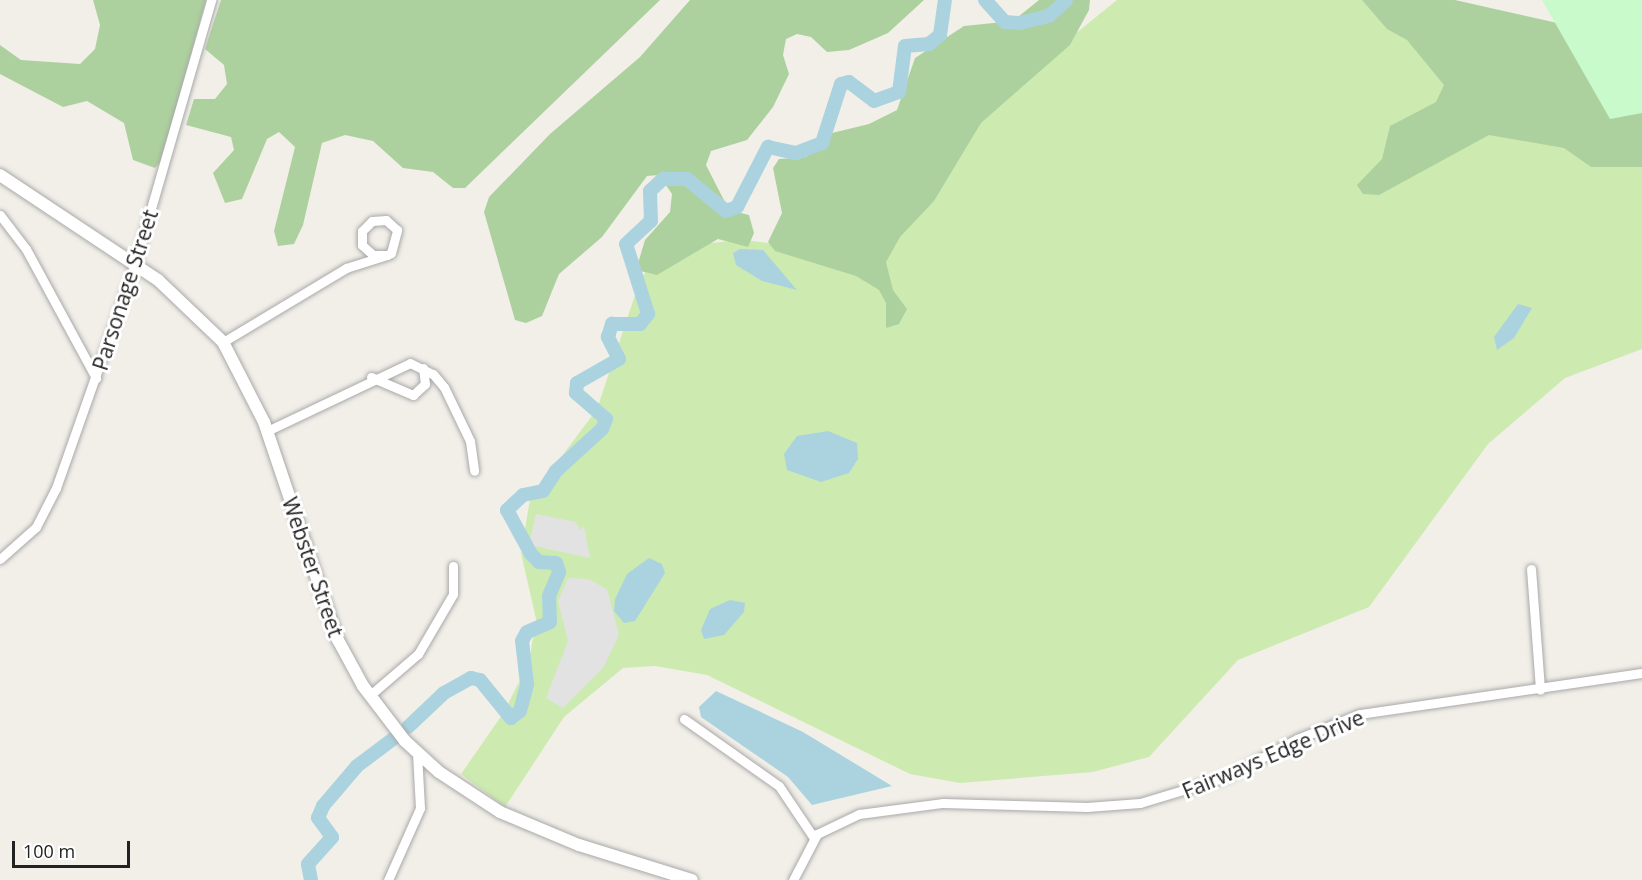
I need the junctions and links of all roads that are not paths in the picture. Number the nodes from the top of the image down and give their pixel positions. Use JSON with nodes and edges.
{"nodes":[{"id":1,"x":211,"y":0,"type":"edge"},
{"id":2,"x":0,"y":175,"type":"edge"},
{"id":3,"x":0,"y":215,"type":"edge"},
{"id":4,"x":387,"y":255,"type":"junction"},
{"id":5,"x":135,"y":264,"type":"junction"},
{"id":6,"x":222,"y":342,"type":"junction"},
{"id":7,"x":423,"y":368,"type":"junction"},
{"id":8,"x":371,"y":377,"type":"junction"},
{"id":9,"x":96,"y":378,"type":"junction"},
{"id":10,"x":267,"y":431,"type":"junction"},
{"id":11,"x":474,"y":471,"type":"dead end"},
{"id":12,"x":0,"y":559,"type":"edge"},
{"id":13,"x":453,"y":566,"type":"dead end"},
{"id":14,"x":1532,"y":569,"type":"dead end"},
{"id":15,"x":1642,"y":674,"type":"edge"},
{"id":16,"x":1540,"y":690,"type":"junction"},
{"id":17,"x":369,"y":696,"type":"junction"},
{"id":18,"x":684,"y":719,"type":"dead end"},
{"id":19,"x":417,"y":752,"type":"junction"},
{"id":20,"x":813,"y":838,"type":"junction"},
{"id":21,"x":388,"y":880,"type":"edge"},
{"id":22,"x":692,"y":880,"type":"edge"},
{"id":23,"x":793,"y":880,"type":"edge"}],
"edges":[{"from":1,"to":5,"type":"street","name":"Parsonage Street"},
{"from":2,"to":5,"type":"street","name":"Webster Street"},
{"from":3,"to":9,"type":"street"},
{"from":4,"to":4,"type":"street"},
{"from":4,"to":6,"type":"street"},
{"from":5,"to":6,"type":"street","name":"Webster Street"},
{"from":5,"to":9,"type":"street","name":"Parsonage Street"},
{"from":6,"to":10,"type":"street","name":"Webster Street"},
{"from":7,"to":8,"type":"street"},
{"from":7,"to":8,"type":"street"},
{"from":7,"to":11,"type":"street"},
{"from":8,"to":10,"type":"street"},
{"from":9,"to":12,"type":"street","name":"Parsonage Street"},
{"from":10,"to":17,"type":"street","name":"Webster Street"},
{"from":13,"to":17,"type":"street"},
{"from":14,"to":16,"type":"street"},
{"from":15,"to":16,"type":"street","name":"Fairways Edge Drive"},
{"from":16,"to":20,"type":"street","name":"Fairways Edge Drive"},
{"from":17,"to":19,"type":"street","name":"Webster Street"},
{"from":18,"to":20,"type":"street"},
{"from":19,"to":21,"type":"street"},
{"from":19,"to":22,"type":"street","name":"Webster Street"},
{"from":20,"to":23,"type":"street"}]}
